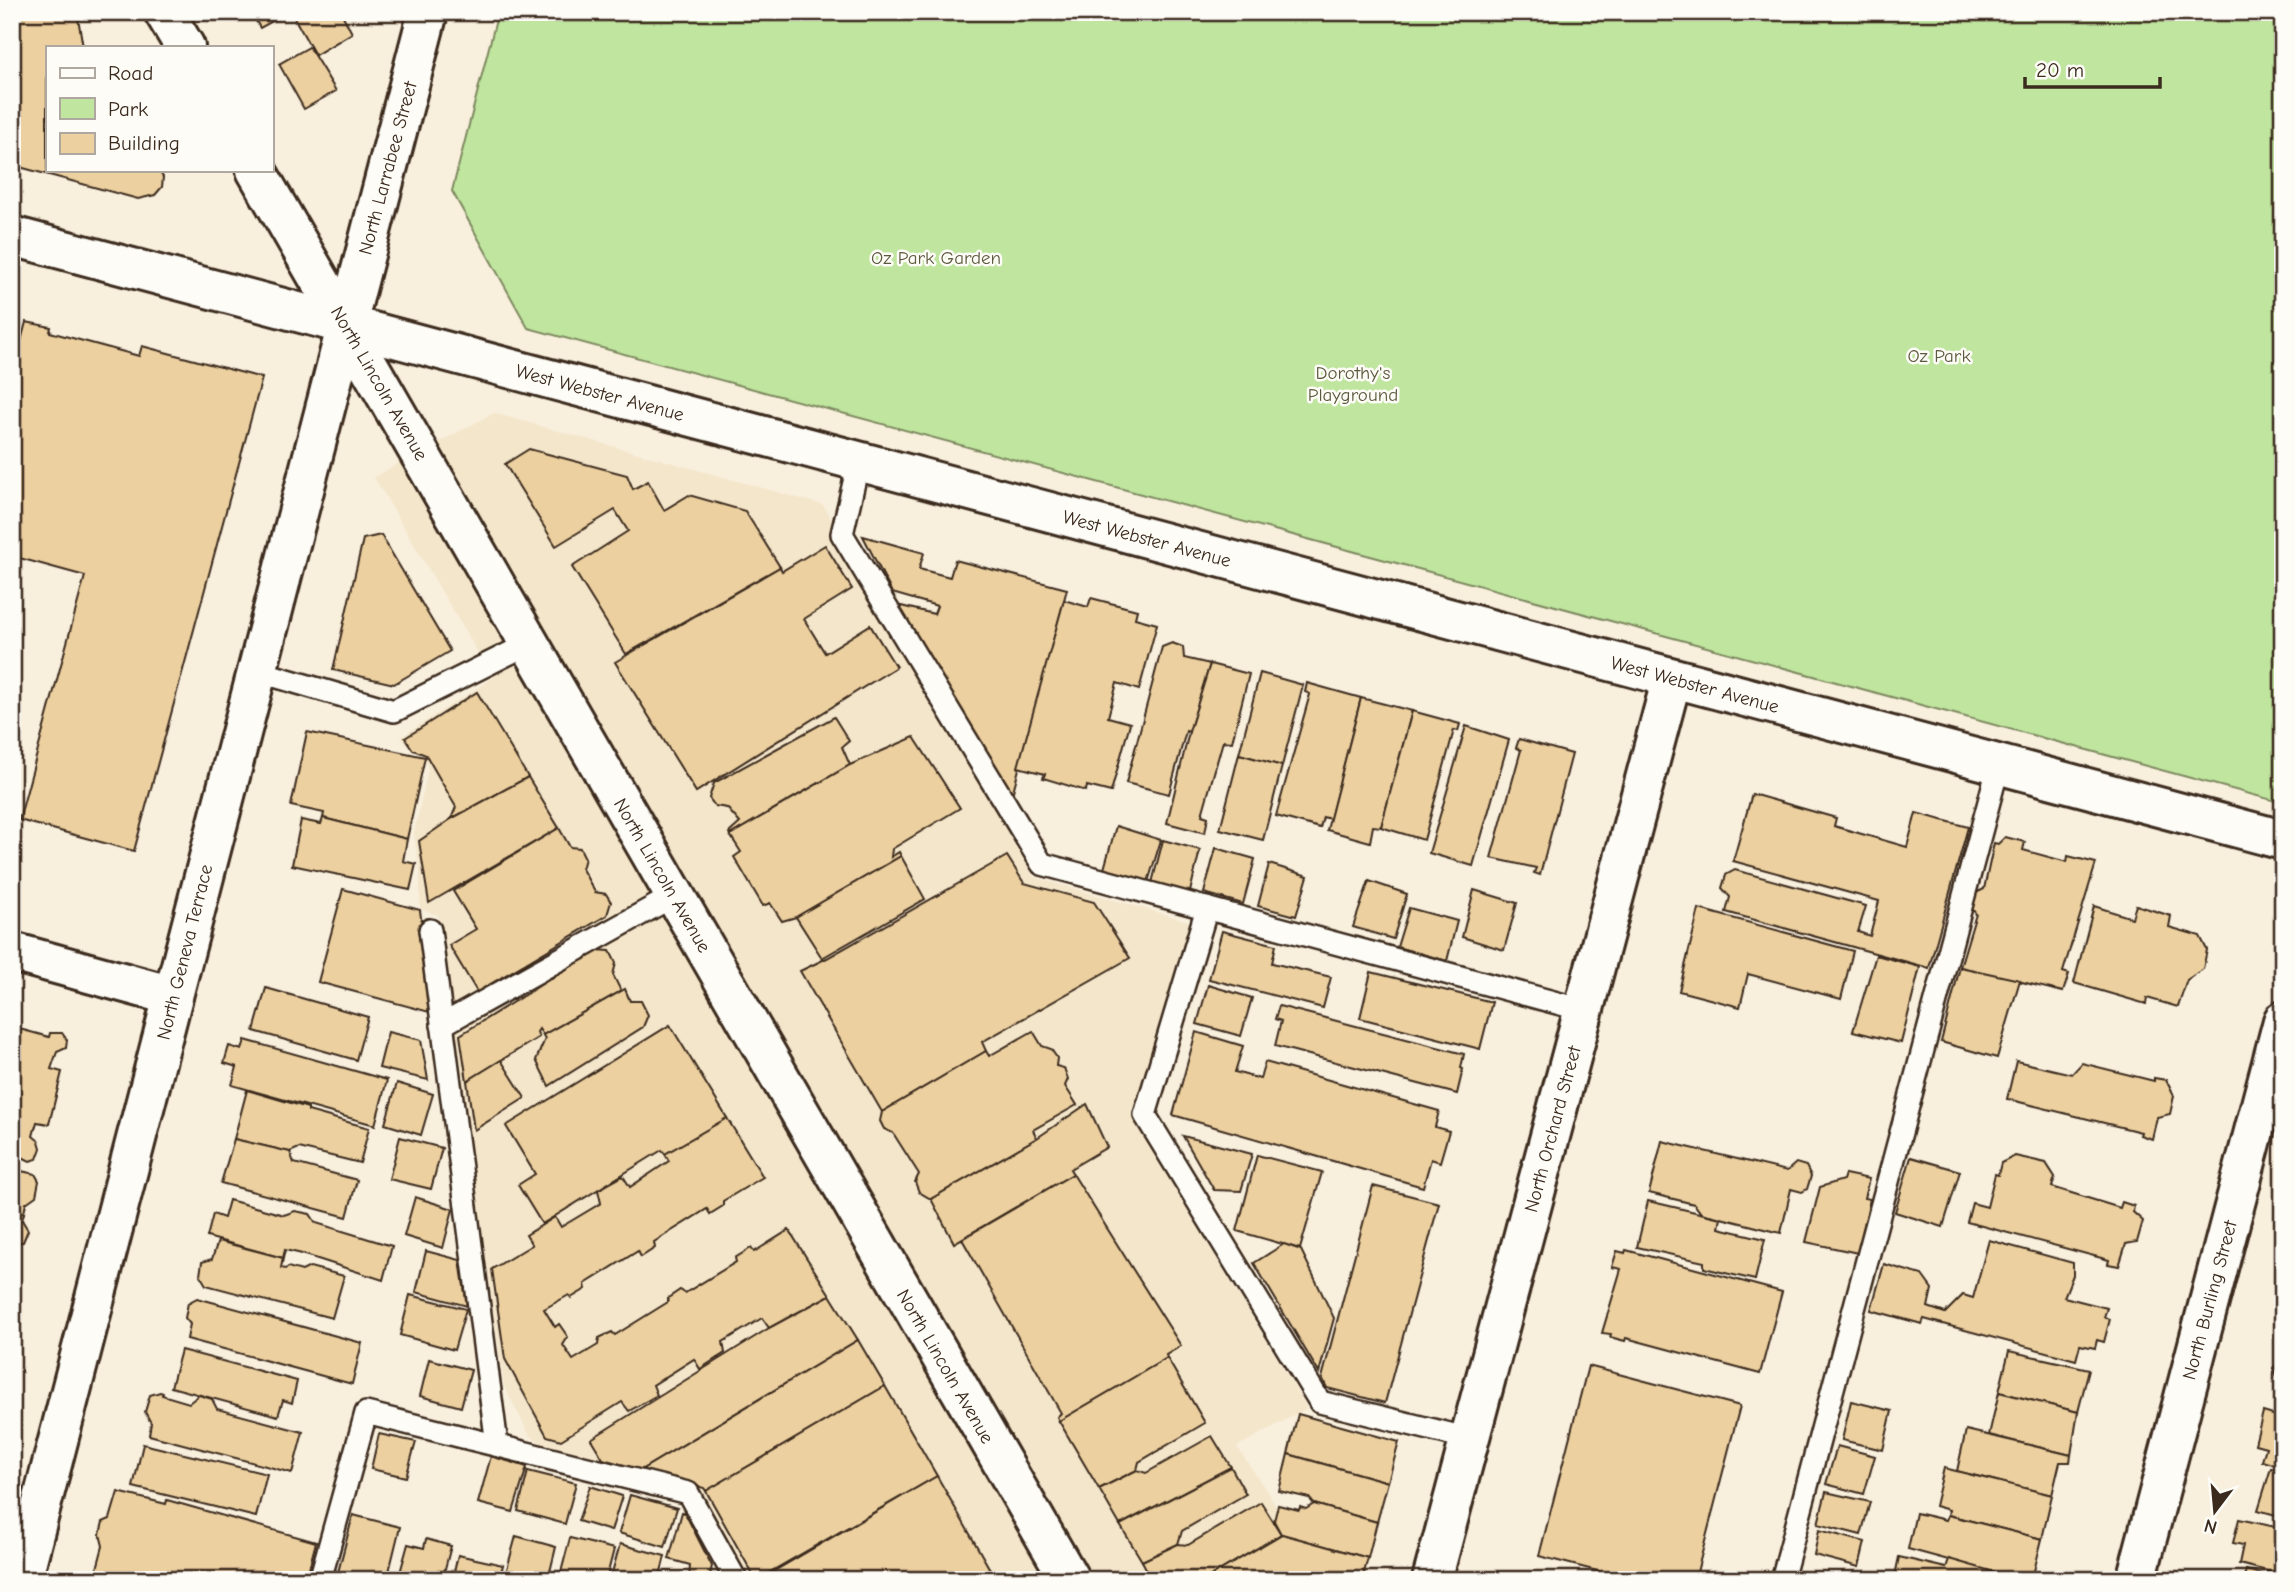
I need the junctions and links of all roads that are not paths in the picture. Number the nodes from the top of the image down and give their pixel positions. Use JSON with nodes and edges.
{"nodes":[{"id":1,"x":164,"y":12,"type":"edge"},
{"id":2,"x":428,"y":12,"type":"edge"},
{"id":3,"x":184,"y":46,"type":"edge"},
{"id":4,"x":257,"y":172,"type":"edge"},
{"id":5,"x":12,"y":236,"type":"edge"},
{"id":6,"x":347,"y":324,"type":"junction"},
{"id":7,"x":859,"y":461,"type":"junction"},
{"id":8,"x":530,"y":643,"type":"junction"},
{"id":9,"x":257,"y":671,"type":"junction"},
{"id":10,"x":1672,"y":678,"type":"junction"},
{"id":11,"x":1999,"y":764,"type":"junction"},
{"id":12,"x":2283,"y":840,"type":"edge"},
{"id":13,"x":675,"y":895,"type":"junction"},
{"id":14,"x":1207,"y":908,"type":"junction"},
{"id":15,"x":430,"y":930,"type":"dead end"},
{"id":16,"x":12,"y":952,"type":"edge"},
{"id":17,"x":173,"y":996,"type":"junction"},
{"id":18,"x":1583,"y":1010,"type":"junction"},
{"id":19,"x":2283,"y":1021,"type":"edge"},
{"id":20,"x":442,"y":1025,"type":"junction"},
{"id":21,"x":1469,"y":1439,"type":"junction"},
{"id":22,"x":496,"y":1445,"type":"junction"},
{"id":23,"x":22,"y":1580,"type":"edge"},
{"id":24,"x":320,"y":1580,"type":"edge"},
{"id":25,"x":736,"y":1580,"type":"edge"},
{"id":26,"x":1070,"y":1580,"type":"edge"},
{"id":27,"x":1432,"y":1580,"type":"edge"},
{"id":28,"x":1782,"y":1580,"type":"edge"},
{"id":29,"x":2136,"y":1580,"type":"edge"}],
"edges":[{"from":1,"to":3,"type":"street"},
{"from":2,"to":6,"type":"street","name":"North Larrabee Street"},
{"from":4,"to":6,"type":"street","name":"North Lincoln Avenue"},
{"from":5,"to":6,"type":"street","name":"West Webster Avenue"},
{"from":6,"to":7,"type":"street","name":"West Webster Avenue"},
{"from":6,"to":8,"type":"street","name":"North Lincoln Avenue"},
{"from":6,"to":9,"type":"street","name":"North Geneva Terrace"},
{"from":7,"to":10,"type":"street","name":"West Webster Avenue"},
{"from":7,"to":14,"type":"lane"},
{"from":8,"to":9,"type":"lane"},
{"from":8,"to":13,"type":"street","name":"North Lincoln Avenue"},
{"from":9,"to":17,"type":"street","name":"North Geneva Terrace"},
{"from":10,"to":11,"type":"street","name":"West Webster Avenue"},
{"from":10,"to":18,"type":"street","name":"North Orchard Street"},
{"from":11,"to":12,"type":"street","name":"West Webster Avenue"},
{"from":11,"to":28,"type":"lane"},
{"from":13,"to":20,"type":"lane"},
{"from":13,"to":26,"type":"street","name":"North Lincoln Avenue"},
{"from":14,"to":18,"type":"lane"},
{"from":14,"to":21,"type":"lane"},
{"from":15,"to":20,"type":"lane"},
{"from":16,"to":17,"type":"street"},
{"from":17,"to":23,"type":"street","name":"North Geneva Terrace"},
{"from":18,"to":21,"type":"street","name":"North Orchard Street"},
{"from":19,"to":29,"type":"street","name":"North Burling Street"},
{"from":20,"to":22,"type":"lane"},
{"from":21,"to":27,"type":"street","name":"North Orchard Street"},
{"from":22,"to":24,"type":"lane"},
{"from":22,"to":25,"type":"lane"}]}
